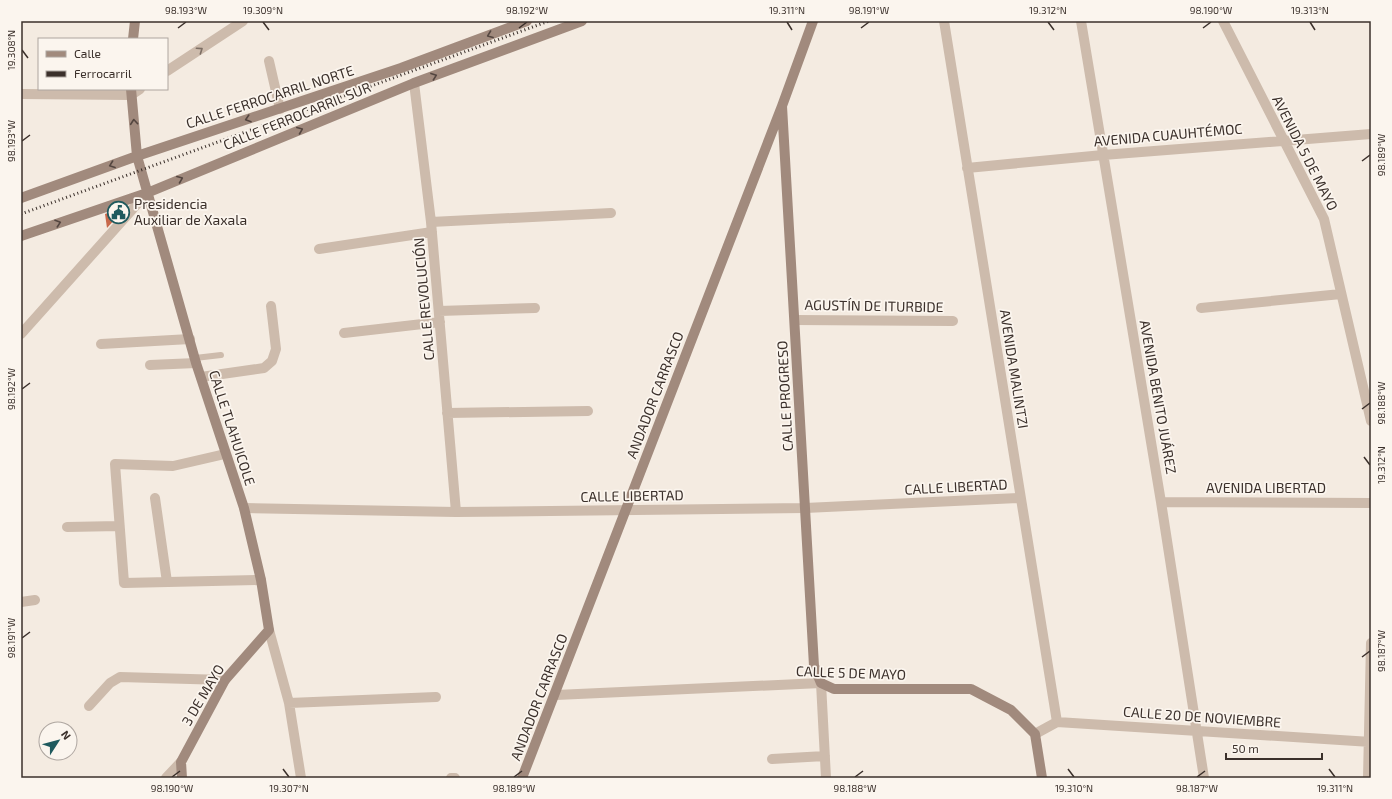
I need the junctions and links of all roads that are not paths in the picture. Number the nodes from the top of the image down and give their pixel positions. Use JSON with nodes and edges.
{"nodes":[{"id":1,"x":135,"y":21,"type":"edge"},
{"id":2,"x":243,"y":21,"type":"edge"},
{"id":3,"x":527,"y":21,"type":"edge"},
{"id":4,"x":582,"y":21,"type":"edge"},
{"id":5,"x":813,"y":21,"type":"edge"},
{"id":6,"x":944,"y":21,"type":"edge"},
{"id":7,"x":1080,"y":21,"type":"edge"},
{"id":8,"x":1223,"y":21,"type":"edge"},
{"id":9,"x":133,"y":38,"type":"edge"},
{"id":10,"x":269,"y":62,"type":"dead end"},
{"id":11,"x":168,"y":70,"type":"edge"},
{"id":12,"x":414,"y":83,"type":"junction"},
{"id":13,"x":131,"y":92,"type":"edge"},
{"id":14,"x":21,"y":94,"type":"edge"},
{"id":15,"x":782,"y":106,"type":"junction"},
{"id":16,"x":280,"y":109,"type":"junction"},
{"id":17,"x":1371,"y":134,"type":"edge"},
{"id":18,"x":1283,"y":140,"type":"junction"},
{"id":19,"x":1103,"y":154,"type":"junction"},
{"id":20,"x":137,"y":156,"type":"junction"},
{"id":21,"x":967,"y":168,"type":"junction"},
{"id":22,"x":147,"y":193,"type":"junction"},
{"id":23,"x":21,"y":198,"type":"edge"},
{"id":24,"x":611,"y":212,"type":"dead end"},
{"id":25,"x":432,"y":227,"type":"junction"},
{"id":26,"x":21,"y":236,"type":"edge"},
{"id":27,"x":319,"y":250,"type":"dead end"},
{"id":28,"x":1341,"y":294,"type":"junction"},
{"id":29,"x":271,"y":306,"type":"dead end"},
{"id":30,"x":535,"y":308,"type":"dead end"},
{"id":31,"x":1201,"y":308,"type":"dead end"},
{"id":32,"x":439,"y":311,"type":"junction"},
{"id":33,"x":795,"y":320,"type":"junction"},
{"id":34,"x":953,"y":321,"type":"dead end"},
{"id":35,"x":440,"y":322,"type":"junction"},
{"id":36,"x":21,"y":334,"type":"edge"},
{"id":37,"x":344,"y":334,"type":"dead end"},
{"id":38,"x":190,"y":339,"type":"junction"},
{"id":39,"x":102,"y":344,"type":"dead end"},
{"id":40,"x":221,"y":355,"type":"dead end"},
{"id":41,"x":196,"y":361,"type":"junction"},
{"id":42,"x":150,"y":366,"type":"dead end"},
{"id":43,"x":201,"y":377,"type":"junction"},
{"id":44,"x":588,"y":411,"type":"dead end"},
{"id":45,"x":447,"y":413,"type":"junction"},
{"id":46,"x":1371,"y":421,"type":"edge"},
{"id":47,"x":225,"y":454,"type":"junction"},
{"id":48,"x":155,"y":498,"type":"dead end"},
{"id":49,"x":1020,"y":498,"type":"junction"},
{"id":50,"x":1161,"y":502,"type":"junction"},
{"id":51,"x":1371,"y":503,"type":"edge"},
{"id":52,"x":244,"y":508,"type":"junction"},
{"id":53,"x":805,"y":508,"type":"junction"},
{"id":54,"x":625,"y":510,"type":"junction"},
{"id":55,"x":456,"y":512,"type":"junction"},
{"id":56,"x":120,"y":526,"type":"junction"},
{"id":57,"x":66,"y":527,"type":"dead end"},
{"id":58,"x":261,"y":580,"type":"junction"},
{"id":59,"x":167,"y":582,"type":"junction"},
{"id":60,"x":35,"y":600,"type":"dead end"},
{"id":61,"x":21,"y":602,"type":"edge"},
{"id":62,"x":269,"y":630,"type":"junction"},
{"id":63,"x":1371,"y":643,"type":"edge"},
{"id":64,"x":225,"y":680,"type":"junction"},
{"id":65,"x":821,"y":683,"type":"junction"},
{"id":66,"x":556,"y":695,"type":"junction"},
{"id":67,"x":436,"y":697,"type":"dead end"},
{"id":68,"x":289,"y":703,"type":"junction"},
{"id":69,"x":89,"y":706,"type":"dead end"},
{"id":70,"x":1057,"y":722,"type":"junction"},
{"id":71,"x":1198,"y":731,"type":"junction"},
{"id":72,"x":1035,"y":734,"type":"junction"},
{"id":73,"x":1370,"y":742,"type":"edge"},
{"id":74,"x":825,"y":756,"type":"junction"},
{"id":75,"x":772,"y":758,"type":"dead end"},
{"id":76,"x":181,"y":762,"type":"junction"},
{"id":77,"x":166,"y":778,"type":"edge"},
{"id":78,"x":182,"y":778,"type":"edge"},
{"id":79,"x":301,"y":778,"type":"edge"},
{"id":80,"x":451,"y":778,"type":"edge"},
{"id":81,"x":455,"y":778,"type":"edge"},
{"id":82,"x":522,"y":778,"type":"edge"},
{"id":83,"x":826,"y":778,"type":"edge"},
{"id":84,"x":1042,"y":778,"type":"edge"},
{"id":85,"x":1204,"y":778,"type":"edge"},
{"id":86,"x":1368,"y":778,"type":"edge"}],
"edges":[{"from":1,"to":9,"type":"main road"},
{"from":11,"to":2,"type":"street","one_way":true},
{"from":3,"to":16,"type":"main road","name":"CALLE FERROCARRIL NORTE","one_way":true},
{"from":12,"to":4,"type":"main road","name":"CALLE FERROCARRIL SUR","one_way":true},
{"from":5,"to":15,"type":"main road","name":"ANDADOR CARRASCO"},
{"from":6,"to":21,"type":"street","name":"AVENIDA MALINTZI"},
{"from":7,"to":19,"type":"street","name":"AVENIDA BENITO JUÁREZ"},
{"from":8,"to":18,"type":"street","name":"AVENIDA 5 DE MAYO"},
{"from":10,"to":16,"type":"street"},
{"from":22,"to":12,"type":"main road","name":"CALLE FERROCARRIL SUR","one_way":true},
{"from":12,"to":25,"type":"street","name":"CALLE REVOLUCIÓN"},
{"from":13,"to":14,"type":"street"},
{"from":20,"to":13,"type":"main road","name":"CALLE TLAHUICOLE","one_way":true},
{"from":15,"to":33,"type":"main road","name":"CALLE PROGRESO"},
{"from":15,"to":54,"type":"main road","name":"ANDADOR CARRASCO"},
{"from":16,"to":20,"type":"main road","name":"CALLE FERROCARRIL NORTE","one_way":true},
{"from":17,"to":18,"type":"street","name":"AVENIDA CUAUHTÉMOC"},
{"from":18,"to":19,"type":"street","name":"AVENIDA CUAUHTÉMOC"},
{"from":18,"to":28,"type":"street","name":"AVENIDA 5 DE MAYO"},
{"from":19,"to":21,"type":"street","name":"AVENIDA CUAUHTÉMOC"},
{"from":19,"to":50,"type":"street","name":"AVENIDA BENITO JUÁREZ"},
{"from":20,"to":22,"type":"main road","name":"CALLE TLAHUICOLE"},
{"from":20,"to":23,"type":"main road","name":"CALLE FERROCARRIL NORTE","one_way":true},
{"from":21,"to":49,"type":"street","name":"AVENIDA MALINTZI"},
{"from":26,"to":22,"type":"main road","name":"CALLE FERROCARRIL SUR","one_way":true},
{"from":22,"to":36,"type":"street"},
{"from":22,"to":38,"type":"main road","name":"CALLE TLAHUICOLE"},
{"from":24,"to":25,"type":"street"},
{"from":25,"to":27,"type":"street"},
{"from":25,"to":32,"type":"street","name":"CALLE REVOLUCIÓN"},
{"from":28,"to":31,"type":"street"},
{"from":28,"to":46,"type":"street","name":"AVENIDA 5 DE MAYO"},
{"from":29,"to":43,"type":"street"},
{"from":30,"to":32,"type":"street"},
{"from":32,"to":35,"type":"street","name":"CALLE REVOLUCIÓN"},
{"from":33,"to":34,"type":"street","name":"AGUSTÍN DE ITURBIDE"},
{"from":33,"to":53,"type":"main road","name":"CALLE PROGRESO"},
{"from":35,"to":37,"type":"street"},
{"from":35,"to":45,"type":"street","name":"CALLE REVOLUCIÓN"},
{"from":38,"to":39,"type":"street"},
{"from":38,"to":41,"type":"main road","name":"CALLE TLAHUICOLE"},
{"from":40,"to":41,"type":"lane"},
{"from":41,"to":42,"type":"street"},
{"from":41,"to":43,"type":"main road","name":"CALLE TLAHUICOLE"},
{"from":43,"to":47,"type":"main road","name":"CALLE TLAHUICOLE"},
{"from":44,"to":45,"type":"street"},
{"from":45,"to":55,"type":"street","name":"CALLE REVOLUCIÓN"},
{"from":47,"to":52,"type":"main road","name":"CALLE TLAHUICOLE"},
{"from":47,"to":56,"type":"street"},
{"from":48,"to":59,"type":"street"},
{"from":49,"to":53,"type":"street","name":"CALLE LIBERTAD"},
{"from":49,"to":70,"type":"street","name":"AVENIDA MALINTZI"},
{"from":50,"to":51,"type":"street","name":"AVENIDA LIBERTAD"},
{"from":50,"to":71,"type":"street","name":"AVENIDA BENITO JUÁREZ"},
{"from":52,"to":55,"type":"street","name":"CALLE LIBERTAD"},
{"from":52,"to":58,"type":"main road","name":"CALLE TLAHUICOLE"},
{"from":53,"to":54,"type":"street","name":"CALLE LIBERTAD"},
{"from":53,"to":65,"type":"main road","name":"CALLE PROGRESO"},
{"from":54,"to":55,"type":"street","name":"CALLE LIBERTAD"},
{"from":54,"to":66,"type":"main road","name":"ANDADOR CARRASCO"},
{"from":56,"to":57,"type":"street"},
{"from":56,"to":59,"type":"street"},
{"from":58,"to":59,"type":"street"},
{"from":58,"to":62,"type":"main road","name":"CALLE TLAHUICOLE"},
{"from":60,"to":61,"type":"street"},
{"from":62,"to":64,"type":"main road","name":"3 DE MAYO"},
{"from":62,"to":68,"type":"street","name":"CALLE TLAHUICOLE"},
{"from":63,"to":73,"type":"street"},
{"from":64,"to":69,"type":"street"},
{"from":64,"to":76,"type":"main road","name":"3 DE MAYO"},
{"from":65,"to":66,"type":"street","name":"CALLE 5 DE MAYO"},
{"from":65,"to":72,"type":"main road","name":"CALLE 5 DE MAYO"},
{"from":65,"to":74,"type":"street"},
{"from":66,"to":82,"type":"main road","name":"ANDADOR CARRASCO"},
{"from":67,"to":68,"type":"street"},
{"from":68,"to":79,"type":"street","name":"CALLE TLAHUICOLE"},
{"from":70,"to":71,"type":"street","name":"CALLE 20 DE NOVIEMBRE"},
{"from":70,"to":72,"type":"street"},
{"from":71,"to":73,"type":"street","name":"CALLE 20 DE NOVIEMBRE"},
{"from":71,"to":85,"type":"street","name":"AVENIDA BENITO JUÁREZ"},
{"from":72,"to":84,"type":"main road"},
{"from":73,"to":86,"type":"street"},
{"from":74,"to":75,"type":"street"},
{"from":74,"to":83,"type":"street"},
{"from":76,"to":77,"type":"street","name":"3 DE MAYO"},
{"from":76,"to":78,"type":"main road"},
{"from":80,"to":81,"type":"street"}]}
